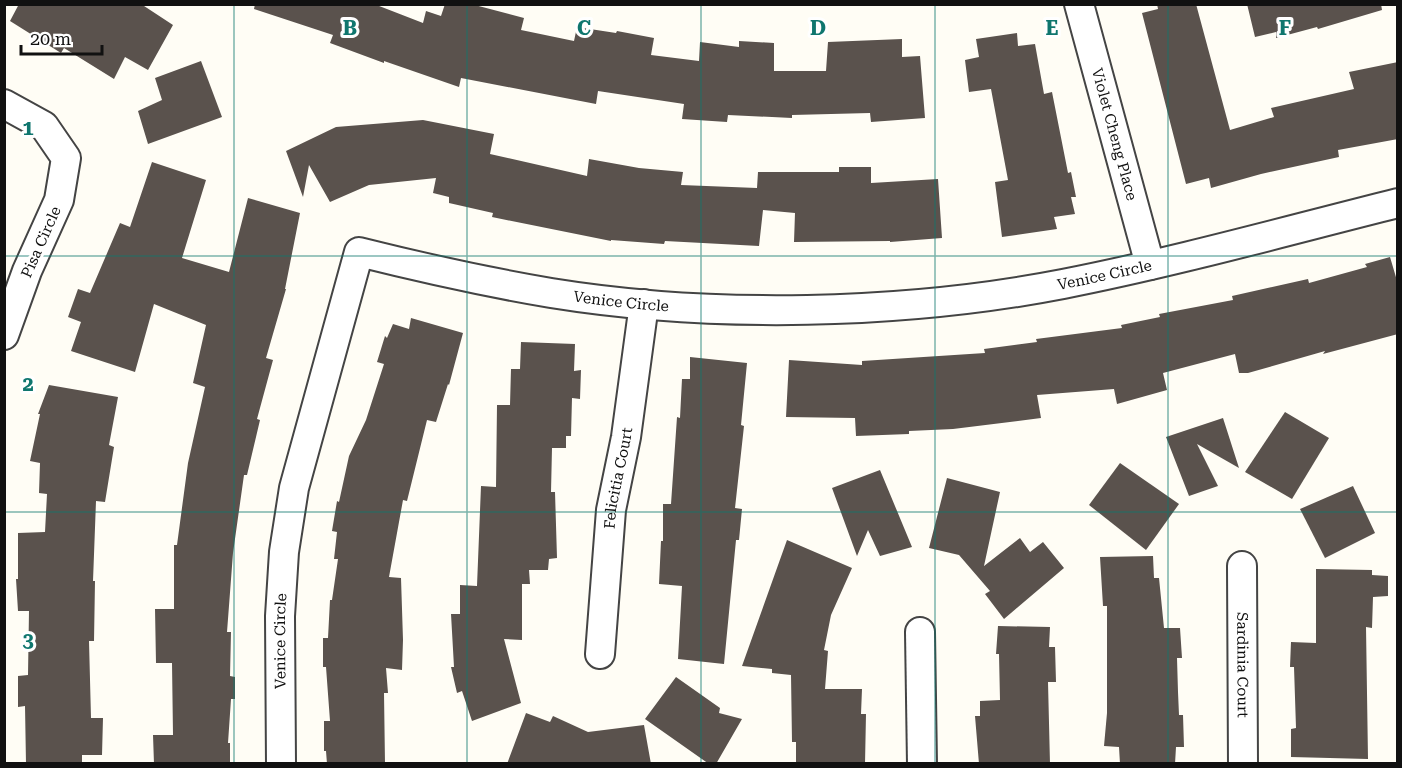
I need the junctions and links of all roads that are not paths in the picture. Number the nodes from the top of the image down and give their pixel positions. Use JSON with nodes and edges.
{"nodes":[{"id":1,"x":1080,"y":4,"type":"edge"},
{"id":2,"x":4,"y":104,"type":"edge"},
{"id":3,"x":1398,"y":203,"type":"edge"},
{"id":4,"x":1150,"y":265,"type":"junction"},
{"id":5,"x":644,"y":304,"type":"junction"},
{"id":6,"x":4,"y":335,"type":"edge"},
{"id":7,"x":1242,"y":566,"type":"dead end"},
{"id":8,"x":920,"y":632,"type":"dead end"},
{"id":9,"x":600,"y":654,"type":"dead end"},
{"id":10,"x":281,"y":764,"type":"edge"},
{"id":11,"x":922,"y":764,"type":"edge"},
{"id":12,"x":1243,"y":764,"type":"edge"}],
"edges":[{"from":1,"to":4,"type":"street","name":"Violet Cheng Place"},
{"from":2,"to":6,"type":"street","name":"Pisa Circle"},
{"from":3,"to":4,"type":"street","name":"Venice Circle"},
{"from":4,"to":5,"type":"street","name":"Venice Circle"},
{"from":5,"to":9,"type":"street","name":"Felicitia Court"},
{"from":5,"to":10,"type":"street","name":"Venice Circle"},
{"from":7,"to":12,"type":"street","name":"Sardinia Court"},
{"from":8,"to":11,"type":"street"}]}
